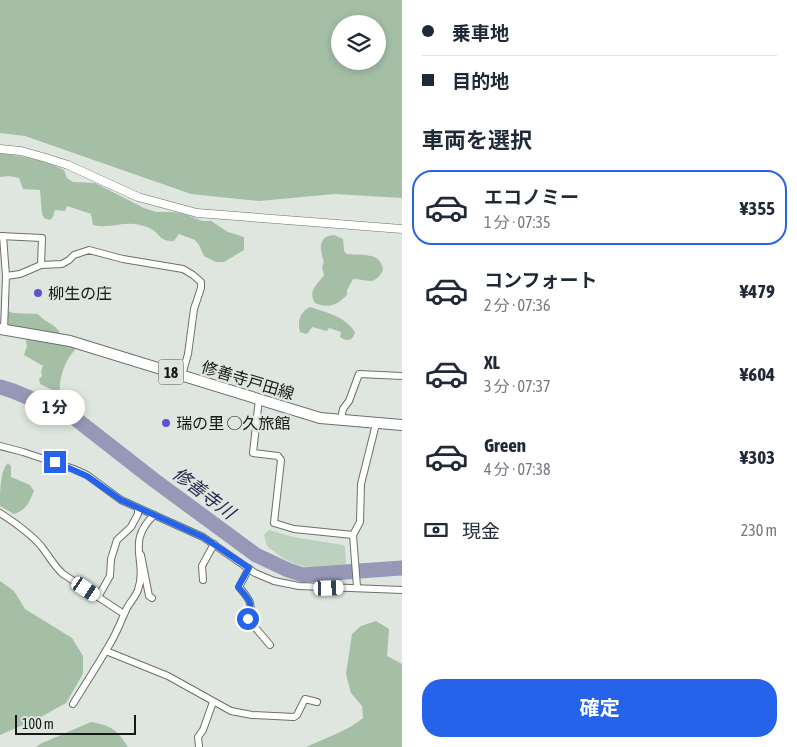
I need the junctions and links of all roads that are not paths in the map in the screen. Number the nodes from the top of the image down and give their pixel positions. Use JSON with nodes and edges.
{"nodes":[{"id":1,"x":0,"y":149,"type":"edge"},
{"id":2,"x":402,"y":228,"type":"edge"},
{"id":3,"x":1,"y":236,"type":"edge"},
{"id":4,"x":41,"y":265,"type":"junction"},
{"id":5,"x":6,"y":276,"type":"junction"},
{"id":6,"x":2,"y":330,"type":"edge"},
{"id":7,"x":182,"y":375,"type":"junction"},
{"id":8,"x":402,"y":376,"type":"edge"},
{"id":9,"x":260,"y":399,"type":"junction"},
{"id":10,"x":340,"y":419,"type":"junction"},
{"id":11,"x":376,"y":424,"type":"junction"},
{"id":12,"x":402,"y":426,"type":"edge"},
{"id":13,"x":0,"y":446,"type":"edge"},
{"id":14,"x":138,"y":508,"type":"junction"},
{"id":15,"x":0,"y":513,"type":"edge"},
{"id":16,"x":154,"y":515,"type":"junction"},
{"id":17,"x":353,"y":535,"type":"junction"},
{"id":18,"x":138,"y":544,"type":"junction"},
{"id":19,"x":214,"y":544,"type":"junction"},
{"id":20,"x":249,"y":568,"type":"junction"},
{"id":21,"x":203,"y":580,"type":"dead end"},
{"id":22,"x":356,"y":585,"type":"junction"},
{"id":23,"x":402,"y":590,"type":"edge"},
{"id":24,"x":98,"y":597,"type":"junction"},
{"id":25,"x":152,"y":598,"type":"dead end"},
{"id":26,"x":124,"y":614,"type":"junction"},
{"id":27,"x":270,"y":646,"type":"dead end"},
{"id":28,"x":106,"y":651,"type":"junction"},
{"id":29,"x":213,"y":702,"type":"junction"},
{"id":30,"x":317,"y":702,"type":"dead end"},
{"id":31,"x":72,"y":704,"type":"dead end"},
{"id":32,"x":199,"y":747,"type":"edge"}],
"edges":[{"from":1,"to":2,"type":"street"},
{"from":3,"to":4,"type":"street"},
{"from":3,"to":5,"type":"street"},
{"from":4,"to":5,"type":"street"},
{"from":4,"to":7,"type":"street"},
{"from":5,"to":6,"type":"street"},
{"from":6,"to":7,"type":"main road","name":"修善寺戸田線","number":"18"},
{"from":7,"to":9,"type":"main road","name":"修善寺戸田線","number":"18"},
{"from":8,"to":10,"type":"street"},
{"from":9,"to":10,"type":"main road","name":"修善寺戸田線","number":"18"},
{"from":9,"to":17,"type":"street"},
{"from":10,"to":11,"type":"main road","name":"修善寺戸田線","number":"18"},
{"from":11,"to":12,"type":"main road","name":"修善寺戸田線","number":"18"},
{"from":11,"to":17,"type":"street"},
{"from":13,"to":14,"type":"street"},
{"from":14,"to":16,"type":"street"},
{"from":14,"to":24,"type":"street"},
{"from":15,"to":24,"type":"street"},
{"from":16,"to":18,"type":"street"},
{"from":16,"to":19,"type":"street"},
{"from":17,"to":22,"type":"street"},
{"from":18,"to":25,"type":"street"},
{"from":18,"to":26,"type":"street"},
{"from":19,"to":20,"type":"street"},
{"from":19,"to":21,"type":"street"},
{"from":20,"to":22,"type":"street"},
{"from":20,"to":27,"type":"street"},
{"from":22,"to":23,"type":"street"},
{"from":24,"to":26,"type":"street"},
{"from":26,"to":28,"type":"street"},
{"from":28,"to":29,"type":"street"},
{"from":28,"to":31,"type":"street"},
{"from":29,"to":30,"type":"street"},
{"from":29,"to":32,"type":"street"}]}
